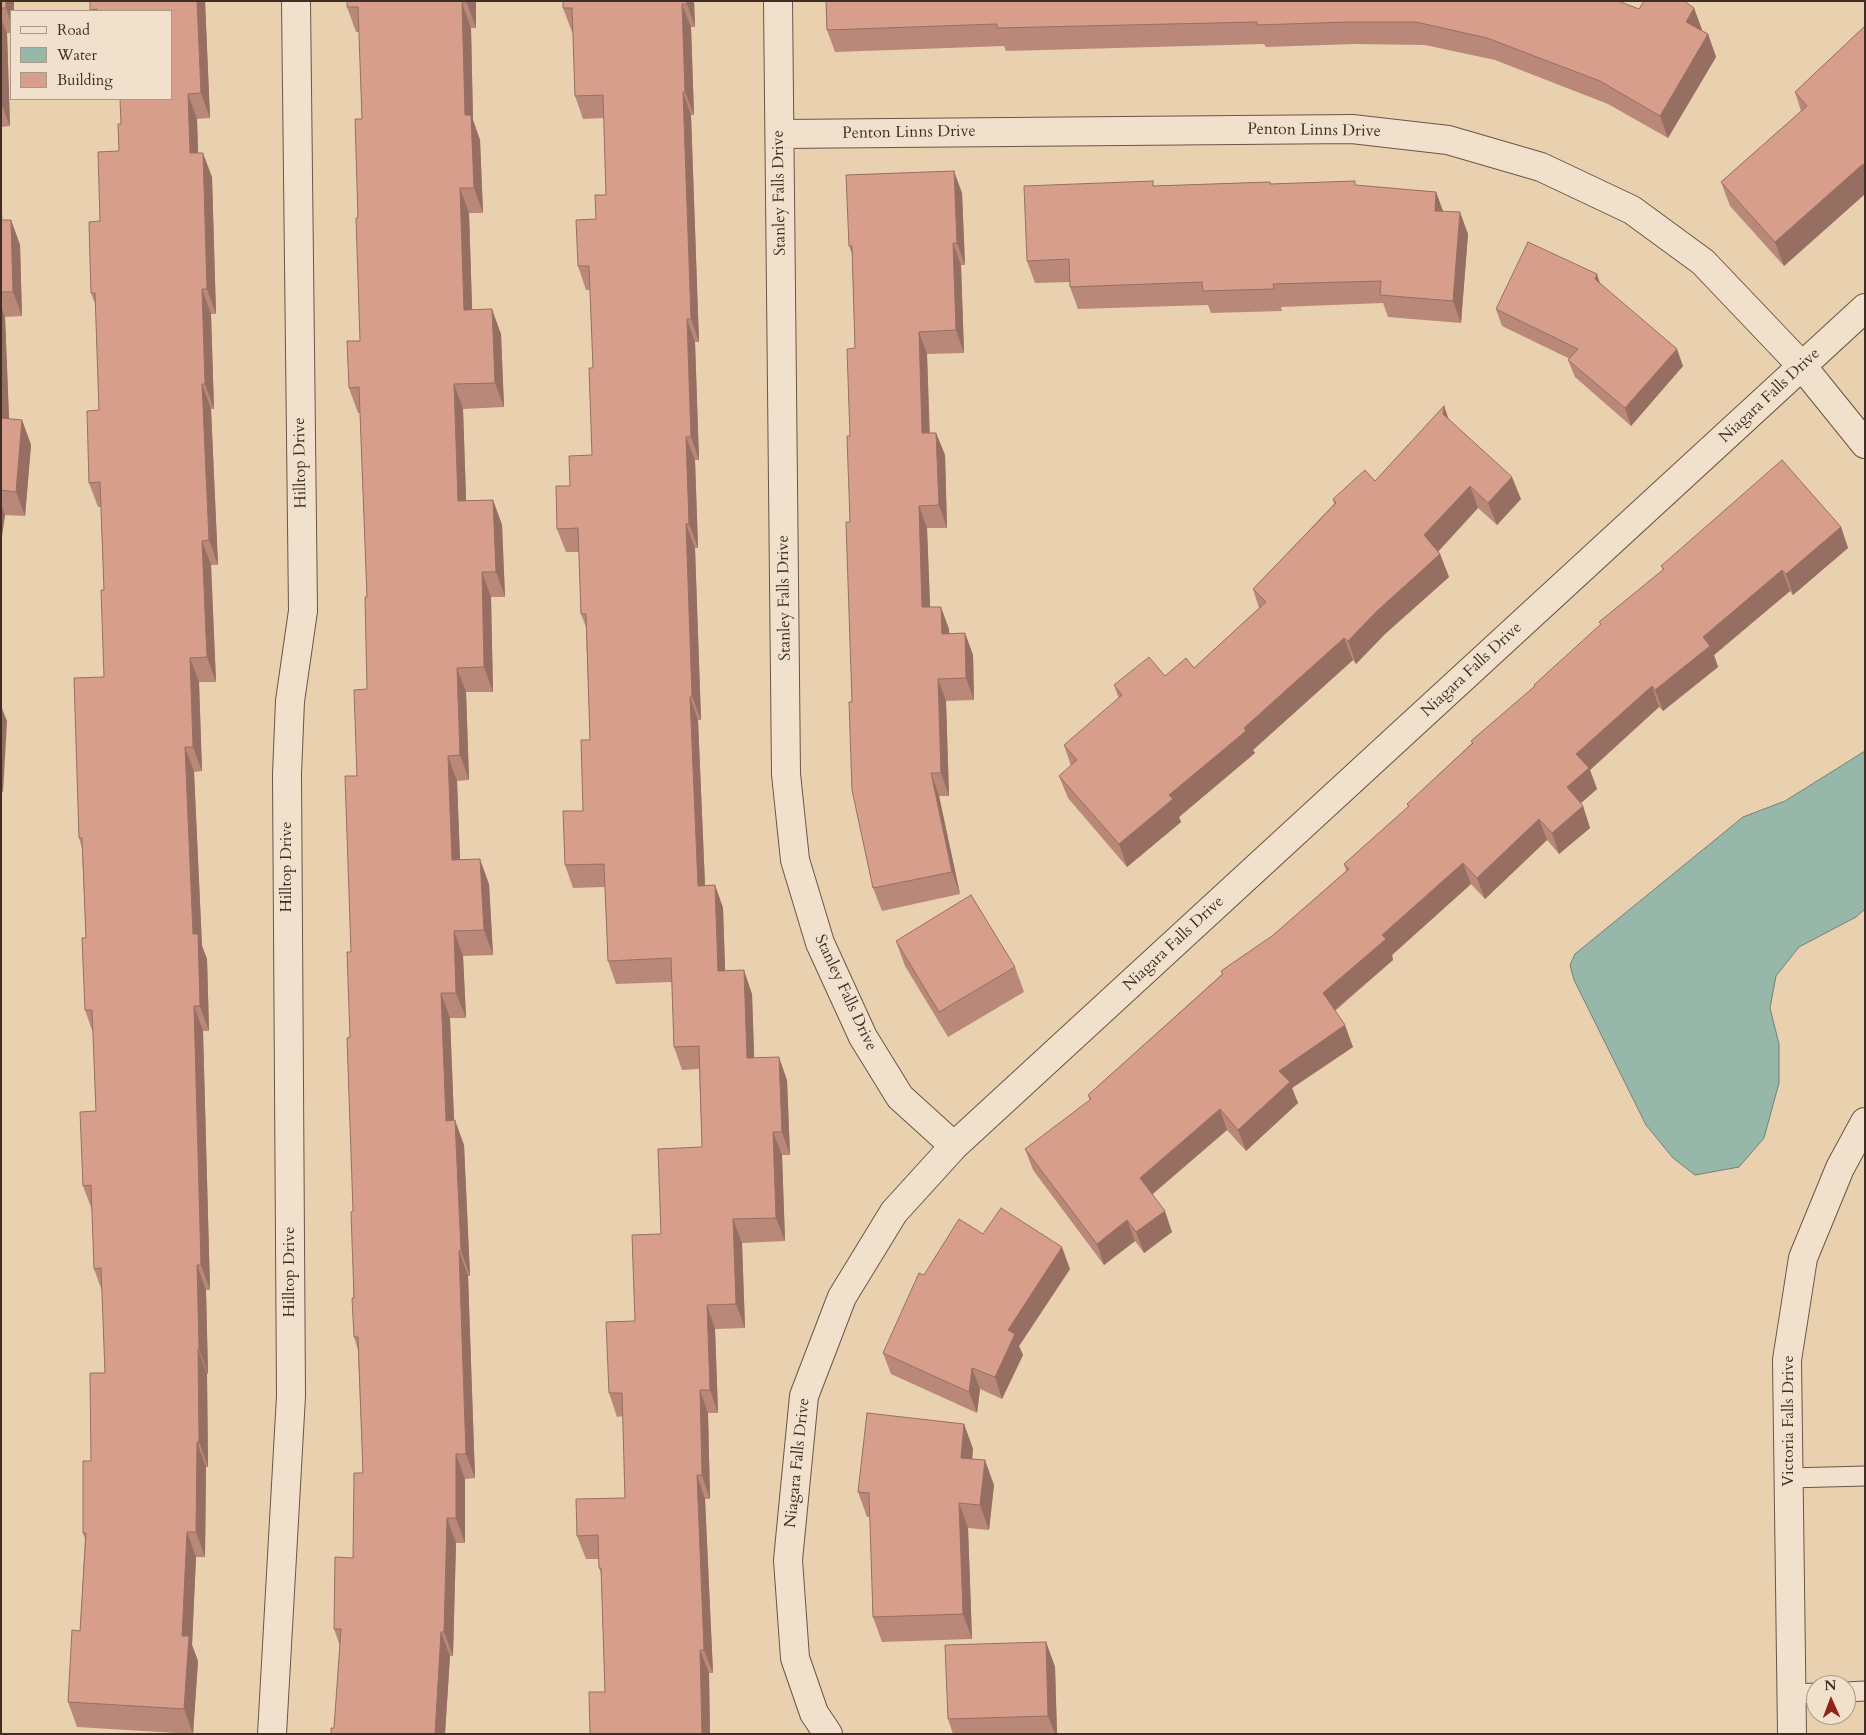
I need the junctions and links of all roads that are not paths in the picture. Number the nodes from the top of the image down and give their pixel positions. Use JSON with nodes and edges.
{"nodes":[{"id":1,"x":296,"y":1,"type":"edge"},
{"id":2,"x":778,"y":1,"type":"edge"},
{"id":3,"x":780,"y":134,"type":"junction"},
{"id":4,"x":1865,"y":308,"type":"edge"},
{"id":5,"x":1802,"y":366,"type":"junction"},
{"id":6,"x":1865,"y":444,"type":"edge"},
{"id":7,"x":1865,"y":1122,"type":"edge"},
{"id":8,"x":954,"y":1146,"type":"junction"},
{"id":9,"x":1865,"y":1476,"type":"edge"},
{"id":10,"x":1789,"y":1478,"type":"junction"},
{"id":11,"x":1804,"y":1693,"type":"edge"},
{"id":12,"x":272,"y":1734,"type":"edge"},
{"id":13,"x":828,"y":1734,"type":"edge"},
{"id":14,"x":1792,"y":1734,"type":"edge"}],
"edges":[{"from":1,"to":12,"type":"street","name":"Hilltop Drive"},
{"from":2,"to":3,"type":"street","name":"Stanley Falls Drive"},
{"from":3,"to":5,"type":"street","name":"Penton Linns Drive"},
{"from":3,"to":8,"type":"street","name":"Stanley Falls Drive"},
{"from":4,"to":5,"type":"street","name":"Niagara Falls Drive"},
{"from":5,"to":6,"type":"street"},
{"from":5,"to":8,"type":"street","name":"Niagara Falls Drive"},
{"from":7,"to":10,"type":"street","name":"Victoria Falls Drive"},
{"from":8,"to":13,"type":"street","name":"Niagara Falls Drive"},
{"from":9,"to":10,"type":"lane"},
{"from":10,"to":11,"type":"street","name":"Victoria Falls Drive"},
{"from":11,"to":14,"type":"street","name":"Victoria Falls Drive"}]}
